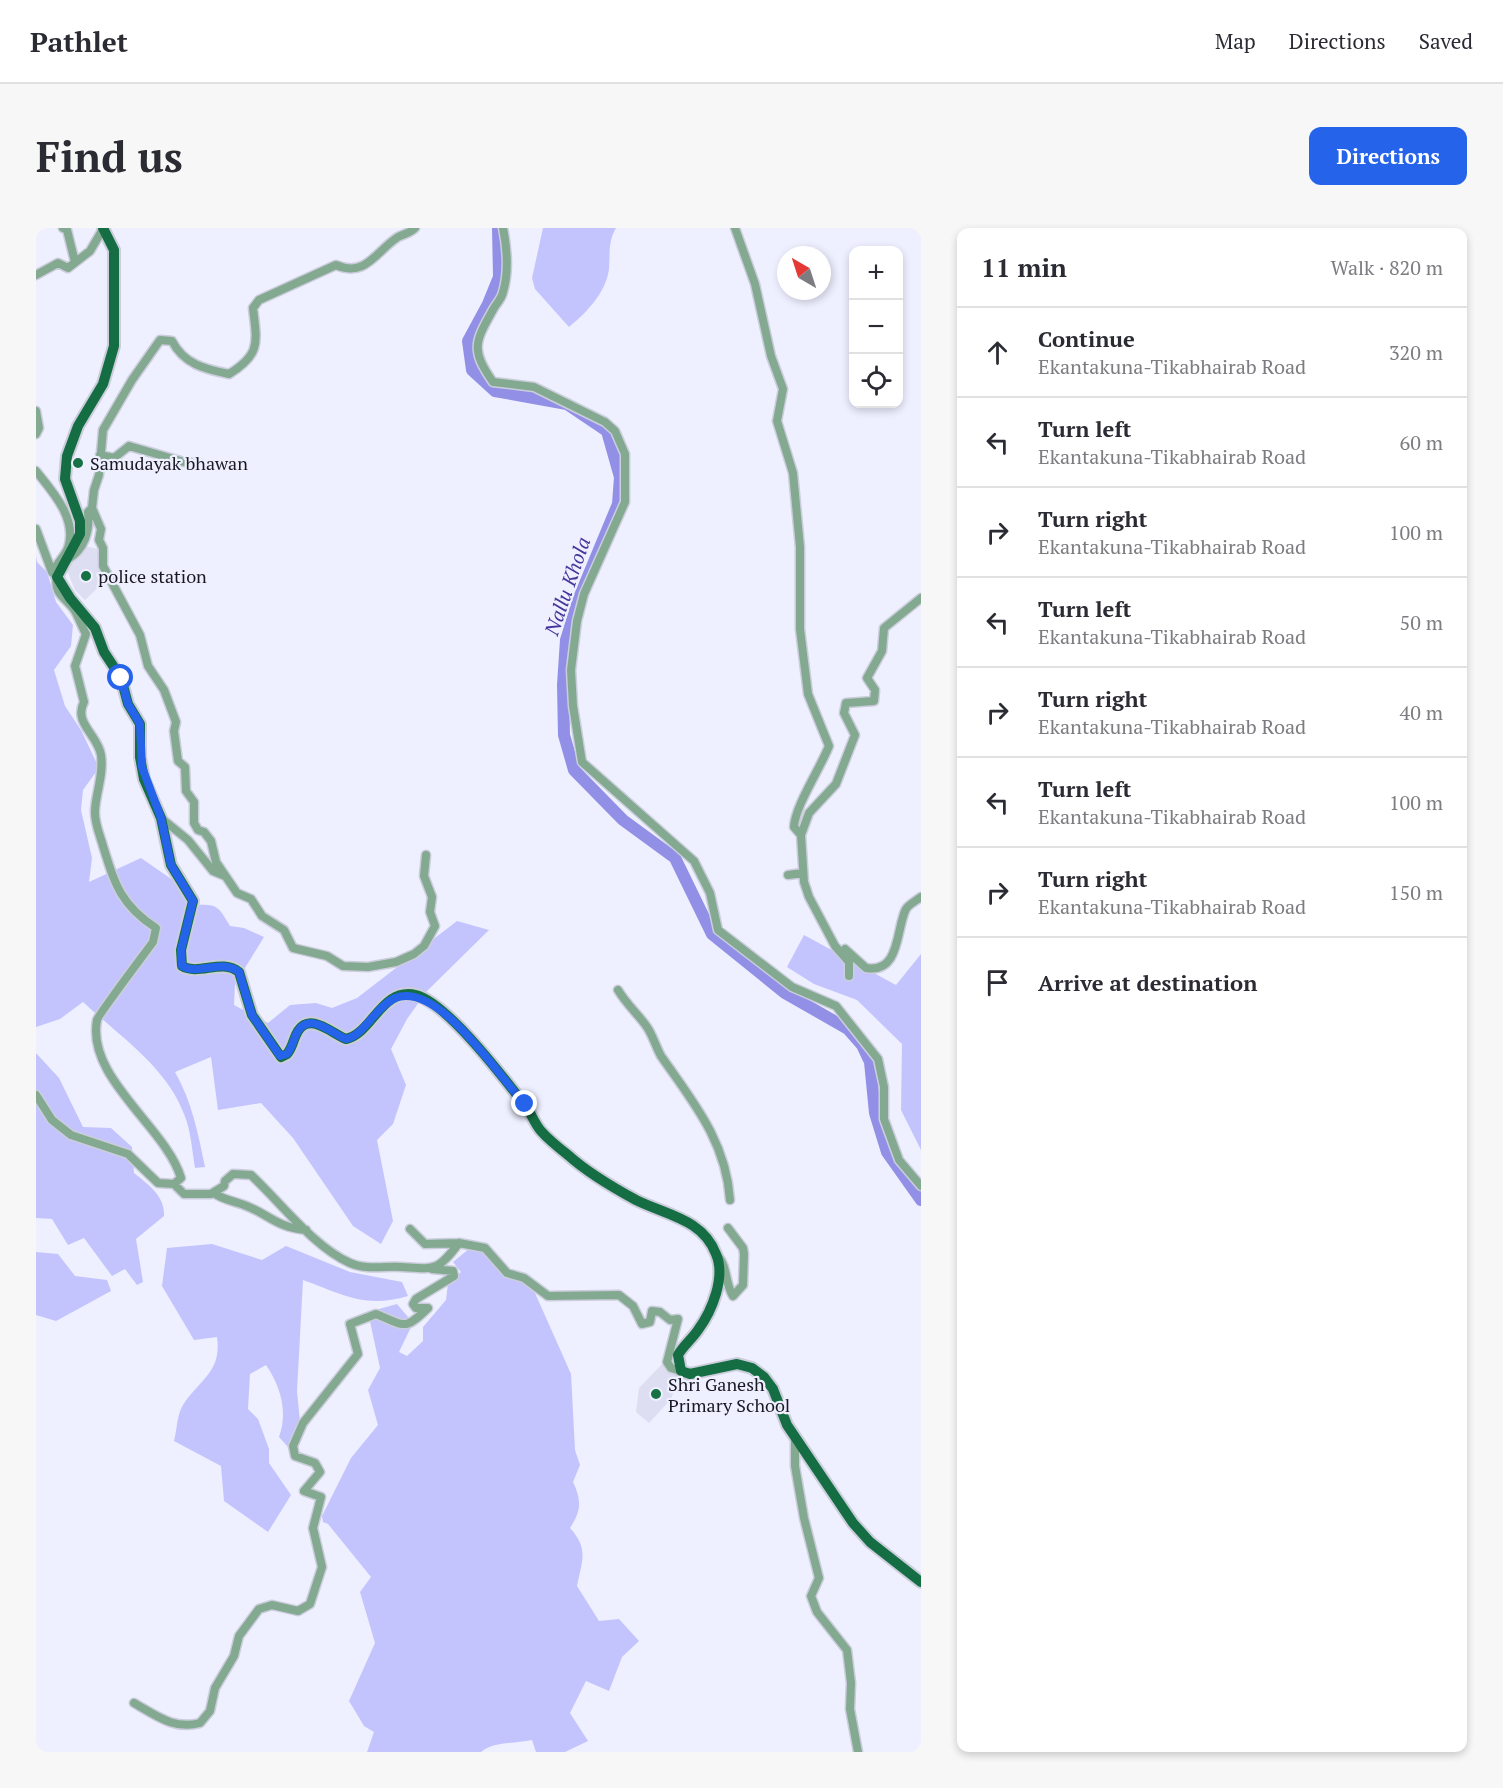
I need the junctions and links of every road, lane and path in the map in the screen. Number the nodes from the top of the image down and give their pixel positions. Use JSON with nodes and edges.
{"nodes":[{"id":1,"x":63,"y":228,"type":"edge"},
{"id":2,"x":103,"y":228,"type":"edge"},
{"id":3,"x":414,"y":228,"type":"edge"},
{"id":4,"x":503,"y":228,"type":"edge"},
{"id":5,"x":735,"y":228,"type":"edge"},
{"id":6,"x":75,"y":262,"type":"junction"},
{"id":7,"x":36,"y":275,"type":"edge"},
{"id":8,"x":36,"y":411,"type":"edge"},
{"id":9,"x":36,"y":434,"type":"edge"},
{"id":10,"x":100,"y":455,"type":"junction"},
{"id":11,"x":201,"y":464,"type":"dead end"},
{"id":12,"x":36,"y":471,"type":"edge"},
{"id":13,"x":92,"y":507,"type":"junction"},
{"id":14,"x":36,"y":529,"type":"edge"},
{"id":15,"x":68,"y":559,"type":"junction"},
{"id":16,"x":55,"y":575,"type":"junction"},
{"id":17,"x":921,"y":598,"type":"edge"},
{"id":18,"x":161,"y":818,"type":"junction"},
{"id":19,"x":801,"y":835,"type":"junction"},
{"id":20,"x":426,"y":855,"type":"dead end"},
{"id":21,"x":803,"y":873,"type":"junction"},
{"id":22,"x":788,"y":875,"type":"dead end"},
{"id":23,"x":225,"y":876,"type":"junction"},
{"id":24,"x":921,"y":897,"type":"edge"},
{"id":25,"x":831,"y":937,"type":"junction"},
{"id":26,"x":849,"y":976,"type":"dead end"},
{"id":27,"x":618,"y":990,"type":"dead end"},
{"id":28,"x":36,"y":1095,"type":"edge"},
{"id":29,"x":174,"y":1184,"type":"junction"},
{"id":30,"x":921,"y":1186,"type":"edge"},
{"id":31,"x":214,"y":1192,"type":"junction"},
{"id":32,"x":730,"y":1200,"type":"dead end"},
{"id":33,"x":728,"y":1228,"type":"dead end"},
{"id":34,"x":410,"y":1229,"type":"dead end"},
{"id":35,"x":306,"y":1230,"type":"junction"},
{"id":36,"x":459,"y":1243,"type":"junction"},
{"id":37,"x":716,"y":1253,"type":"junction"},
{"id":38,"x":432,"y":1269,"type":"junction"},
{"id":39,"x":681,"y":1371,"type":"junction"},
{"id":40,"x":795,"y":1437,"type":"junction"},
{"id":41,"x":921,"y":1582,"type":"edge"},
{"id":42,"x":134,"y":1704,"type":"dead end"},
{"id":43,"x":858,"y":1752,"type":"edge"}],
"edges":[{"from":1,"to":6,"type":"street"},
{"from":2,"to":6,"type":"street"},
{"from":2,"to":15,"type":"main road"},
{"from":3,"to":10,"type":"street"},
{"from":4,"to":30,"type":"street"},
{"from":5,"to":19,"type":"street"},
{"from":6,"to":7,"type":"street"},
{"from":8,"to":9,"type":"street"},
{"from":10,"to":11,"type":"street"},
{"from":10,"to":13,"type":"street"},
{"from":12,"to":16,"type":"street"},
{"from":13,"to":15,"type":"street"},
{"from":13,"to":23,"type":"street"},
{"from":14,"to":16,"type":"street"},
{"from":15,"to":16,"type":"main road"},
{"from":16,"to":18,"type":"main road"},
{"from":16,"to":29,"type":"street"},
{"from":17,"to":19,"type":"street"},
{"from":18,"to":23,"type":"street"},
{"from":18,"to":37,"type":"main road"},
{"from":19,"to":21,"type":"street"},
{"from":20,"to":23,"type":"street"},
{"from":21,"to":22,"type":"street"},
{"from":21,"to":25,"type":"street"},
{"from":24,"to":25,"type":"street"},
{"from":25,"to":26,"type":"street"},
{"from":27,"to":32,"type":"street"},
{"from":28,"to":29,"type":"street"},
{"from":29,"to":31,"type":"street"},
{"from":31,"to":35,"type":"street"},
{"from":31,"to":35,"type":"street"},
{"from":33,"to":37,"type":"street"},
{"from":34,"to":36,"type":"street"},
{"from":35,"to":38,"type":"street"},
{"from":36,"to":38,"type":"street"},
{"from":36,"to":39,"type":"street"},
{"from":37,"to":39,"type":"main road"},
{"from":38,"to":42,"type":"street"},
{"from":39,"to":40,"type":"main road"},
{"from":40,"to":41,"type":"main road"},
{"from":40,"to":43,"type":"street"}]}
